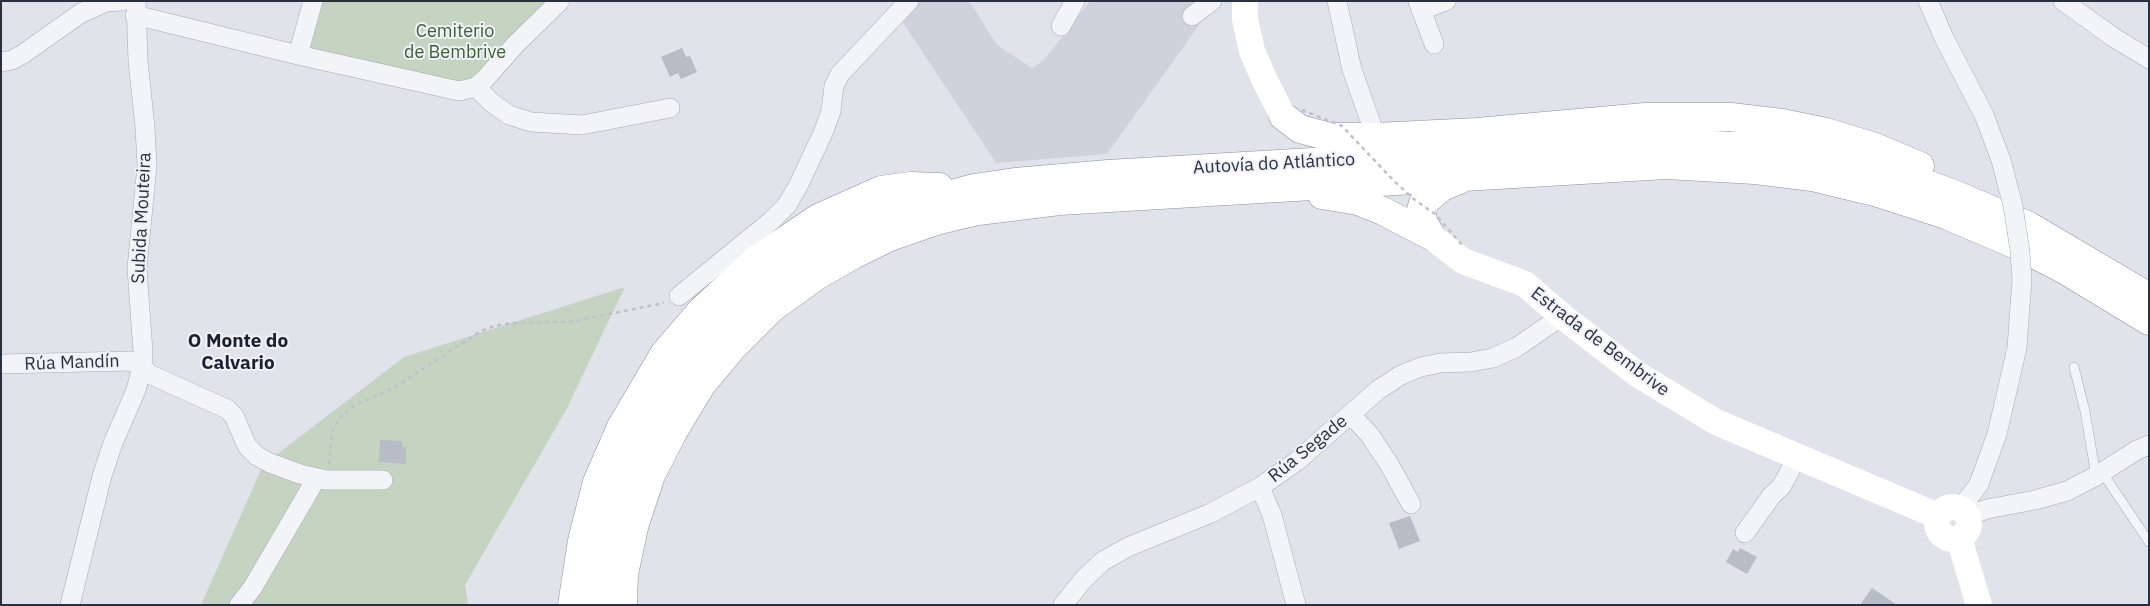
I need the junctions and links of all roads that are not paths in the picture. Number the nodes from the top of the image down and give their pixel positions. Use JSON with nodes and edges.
{"nodes":[{"id":1,"x":122,"y":1,"type":"edge"},
{"id":2,"x":314,"y":1,"type":"edge"},
{"id":3,"x":560,"y":1,"type":"edge"},
{"id":4,"x":908,"y":1,"type":"edge"},
{"id":5,"x":1075,"y":1,"type":"edge"},
{"id":6,"x":1212,"y":1,"type":"edge"},
{"id":7,"x":1245,"y":1,"type":"edge"},
{"id":8,"x":1337,"y":1,"type":"edge"},
{"id":9,"x":1446,"y":1,"type":"edge"},
{"id":10,"x":2063,"y":1,"type":"edge"},
{"id":11,"x":1929,"y":4,"type":"edge"},
{"id":12,"x":1420,"y":6,"type":"edge"},
{"id":13,"x":135,"y":8,"type":"edge"},
{"id":14,"x":1192,"y":16,"type":"dead end"},
{"id":15,"x":1061,"y":26,"type":"dead end"},
{"id":16,"x":1434,"y":44,"type":"dead end"},
{"id":17,"x":298,"y":55,"type":"junction"},
{"id":18,"x":2149,"y":59,"type":"edge"},
{"id":19,"x":1,"y":62,"type":"edge"},
{"id":20,"x":476,"y":87,"type":"junction"},
{"id":21,"x":670,"y":108,"type":"dead end"},
{"id":22,"x":1292,"y":113,"type":"joint"},
{"id":23,"x":1376,"y":137,"type":"junction"},
{"id":24,"x":1469,"y":176,"type":"junction"},
{"id":25,"x":1286,"y":187,"type":"junction"},
{"id":26,"x":974,"y":188,"type":"junction"},
{"id":27,"x":1954,"y":194,"type":"junction"},
{"id":28,"x":1431,"y":236,"type":"junction"},
{"id":29,"x":679,"y":296,"type":"road end"},
{"id":30,"x":2149,"y":296,"type":"edge"},
{"id":31,"x":1562,"y":316,"type":"junction"},
{"id":32,"x":2149,"y":320,"type":"edge"},
{"id":33,"x":1,"y":364,"type":"edge"},
{"id":34,"x":142,"y":366,"type":"junction"},
{"id":35,"x":2074,"y":367,"type":"dead end"},
{"id":36,"x":1350,"y":414,"type":"junction"},
{"id":37,"x":2149,"y":445,"type":"edge"},
{"id":38,"x":1798,"y":456,"type":"junction"},
{"id":39,"x":2099,"y":474,"type":"junction"},
{"id":40,"x":316,"y":479,"type":"junction"},
{"id":41,"x":383,"y":480,"type":"dead end"},
{"id":42,"x":1260,"y":487,"type":"junction"},
{"id":43,"x":1411,"y":504,"type":"dead end"},
{"id":44,"x":1956,"y":519,"type":"junction"},
{"id":45,"x":1745,"y":533,"type":"dead end"},
{"id":46,"x":2149,"y":542,"type":"edge"},
{"id":47,"x":70,"y":605,"type":"edge"},
{"id":48,"x":239,"y":605,"type":"edge"},
{"id":49,"x":572,"y":605,"type":"edge"},
{"id":50,"x":596,"y":605,"type":"edge"},
{"id":51,"x":623,"y":605,"type":"edge"},
{"id":52,"x":1063,"y":605,"type":"edge"},
{"id":53,"x":1296,"y":605,"type":"edge"},
{"id":54,"x":1979,"y":605,"type":"edge"}],
"edges":[{"from":1,"to":19,"type":"street"},
{"from":2,"to":17,"type":"street"},
{"from":3,"to":20,"type":"street"},
{"from":4,"to":29,"type":"street"},
{"from":5,"to":15,"type":"street"},
{"from":6,"to":14,"type":"street"},
{"from":7,"to":22,"type":"street"},
{"from":8,"to":23,"type":"street"},
{"from":9,"to":12,"type":"street"},
{"from":10,"to":18,"type":"street"},
{"from":11,"to":44,"type":"street","bridge":true},
{"from":12,"to":16,"type":"street"},
{"from":13,"to":17,"type":"street"},
{"from":13,"to":34,"type":"street","name":"Subida Mouteira"},
{"from":17,"to":20,"type":"street"},
{"from":20,"to":21,"type":"street"},
{"from":22,"to":23,"type":"highway"},
{"from":23,"to":27,"type":"highway"},
{"from":24,"to":25,"type":"highway","name":"Autovía do Atlántico"},
{"from":24,"to":28,"type":"highway"},
{"from":24,"to":32,"type":"highway","name":"Autovía do Atlántico"},
{"from":25,"to":28,"type":"highway"},
{"from":25,"to":51,"type":"highway","name":"Autovía do Atlántico"},
{"from":26,"to":27,"type":"highway","name":"Autovía do Atlántico"},
{"from":26,"to":49,"type":"highway"},
{"from":26,"to":50,"type":"highway","name":"Autovía do Atlántico"},
{"from":27,"to":30,"type":"highway","name":"Autovía do Atlántico"},
{"from":28,"to":31,"type":"street","name":"Estrada de Bembrive"},
{"from":31,"to":36,"type":"street","name":"Rúa Segade"},
{"from":31,"to":38,"type":"street","name":"Estrada de Bembrive"},
{"from":33,"to":34,"type":"street","name":"Rúa Mandín"},
{"from":34,"to":40,"type":"street"},
{"from":34,"to":47,"type":"street","name":"Subida Mouteira"},
{"from":35,"to":39,"type":"lane"},
{"from":36,"to":42,"type":"street","name":"Rúa Segade"},
{"from":36,"to":43,"type":"street"},
{"from":37,"to":39,"type":"street"},
{"from":38,"to":44,"type":"street","name":"Estrada de Bembrive"},
{"from":38,"to":45,"type":"street"},
{"from":39,"to":44,"type":"street"},
{"from":39,"to":46,"type":"lane"},
{"from":40,"to":41,"type":"street"},
{"from":40,"to":48,"type":"street"},
{"from":42,"to":52,"type":"street","name":"Rúa Segade"},
{"from":42,"to":53,"type":"street"},
{"from":44,"to":54,"type":"street"}]}
